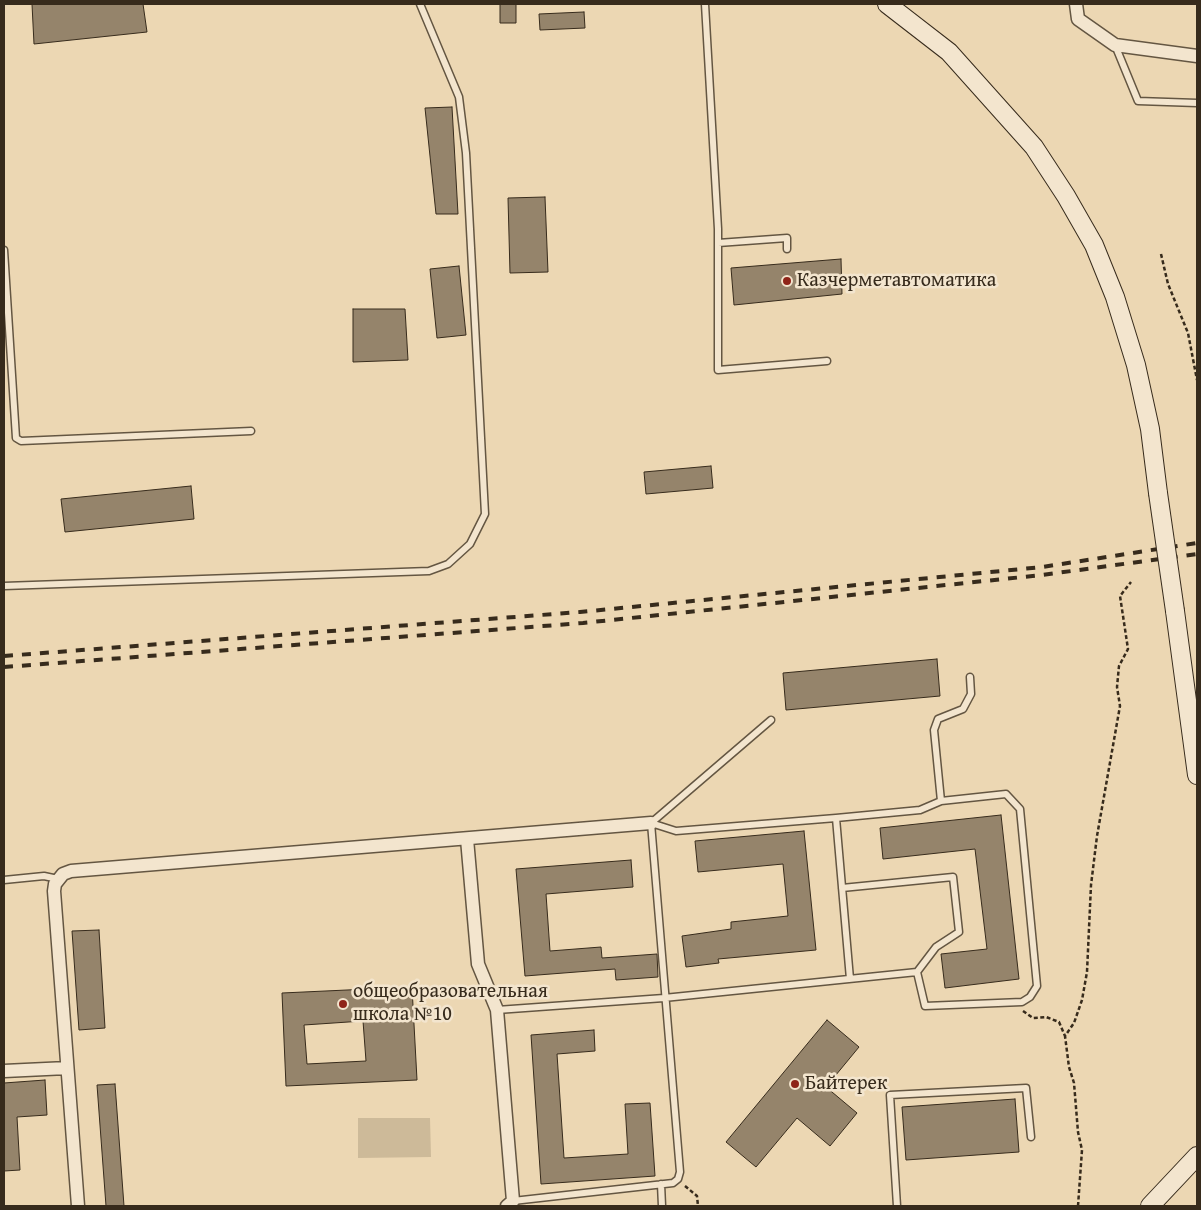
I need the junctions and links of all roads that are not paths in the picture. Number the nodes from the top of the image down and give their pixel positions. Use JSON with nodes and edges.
{"nodes":[{"id":1,"x":420,"y":4,"type":"edge"},
{"id":2,"x":705,"y":4,"type":"edge"},
{"id":3,"x":887,"y":4,"type":"edge"},
{"id":4,"x":1076,"y":4,"type":"edge"},
{"id":5,"x":1114,"y":46,"type":"junction"},
{"id":6,"x":1197,"y":56,"type":"edge"},
{"id":7,"x":1197,"y":103,"type":"edge"},
{"id":8,"x":718,"y":243,"type":"junction"},
{"id":9,"x":787,"y":248,"type":"dead end"},
{"id":10,"x":4,"y":250,"type":"edge"},
{"id":11,"x":5,"y":282,"type":"edge"},
{"id":12,"x":827,"y":361,"type":"dead end"},
{"id":13,"x":251,"y":431,"type":"dead end"},
{"id":14,"x":4,"y":586,"type":"edge"},
{"id":15,"x":970,"y":677,"type":"dead end"},
{"id":16,"x":771,"y":720,"type":"dead end"},
{"id":17,"x":1197,"y":775,"type":"edge"},
{"id":18,"x":940,"y":801,"type":"junction"},
{"id":19,"x":836,"y":818,"type":"junction"},
{"id":20,"x":651,"y":823,"type":"junction"},
{"id":21,"x":467,"y":839,"type":"junction"},
{"id":22,"x":58,"y":879,"type":"junction"},
{"id":23,"x":4,"y":880,"type":"edge"},
{"id":24,"x":842,"y":888,"type":"junction"},
{"id":25,"x":917,"y":972,"type":"junction"},
{"id":26,"x":850,"y":979,"type":"junction"},
{"id":27,"x":664,"y":998,"type":"junction"},
{"id":28,"x":496,"y":1010,"type":"junction"},
{"id":29,"x":68,"y":1068,"type":"junction"},
{"id":30,"x":4,"y":1072,"type":"edge"},
{"id":31,"x":1031,"y":1137,"type":"dead end"},
{"id":32,"x":1197,"y":1156,"type":"edge"},
{"id":33,"x":661,"y":1184,"type":"junction"},
{"id":34,"x":516,"y":1203,"type":"edge"},
{"id":35,"x":78,"y":1206,"type":"edge"},
{"id":36,"x":662,"y":1206,"type":"edge"},
{"id":37,"x":897,"y":1206,"type":"edge"},
{"id":38,"x":1150,"y":1206,"type":"edge"}],
"edges":[{"from":1,"to":14,"type":"lane"},
{"from":2,"to":8,"type":"lane"},
{"from":3,"to":17,"type":"main road","bridge":true},
{"from":4,"to":5,"type":"street"},
{"from":5,"to":6,"type":"street"},
{"from":5,"to":7,"type":"lane"},
{"from":8,"to":9,"type":"lane"},
{"from":8,"to":12,"type":"lane"},
{"from":10,"to":11,"type":"lane"},
{"from":11,"to":13,"type":"lane"},
{"from":15,"to":18,"type":"lane"},
{"from":16,"to":20,"type":"lane"},
{"from":18,"to":19,"type":"lane"},
{"from":18,"to":25,"type":"lane"},
{"from":19,"to":20,"type":"lane"},
{"from":19,"to":24,"type":"lane"},
{"from":20,"to":21,"type":"street"},
{"from":20,"to":27,"type":"lane"},
{"from":21,"to":22,"type":"street"},
{"from":21,"to":28,"type":"street"},
{"from":22,"to":23,"type":"lane"},
{"from":22,"to":29,"type":"street"},
{"from":24,"to":25,"type":"lane"},
{"from":24,"to":26,"type":"lane"},
{"from":25,"to":26,"type":"lane"},
{"from":26,"to":27,"type":"lane"},
{"from":27,"to":28,"type":"lane"},
{"from":27,"to":33,"type":"lane"},
{"from":28,"to":34,"type":"street"},
{"from":29,"to":30,"type":"street"},
{"from":29,"to":35,"type":"street"},
{"from":31,"to":37,"type":"lane"},
{"from":32,"to":38,"type":"main road"},
{"from":33,"to":34,"type":"lane"},
{"from":33,"to":36,"type":"lane"}]}
